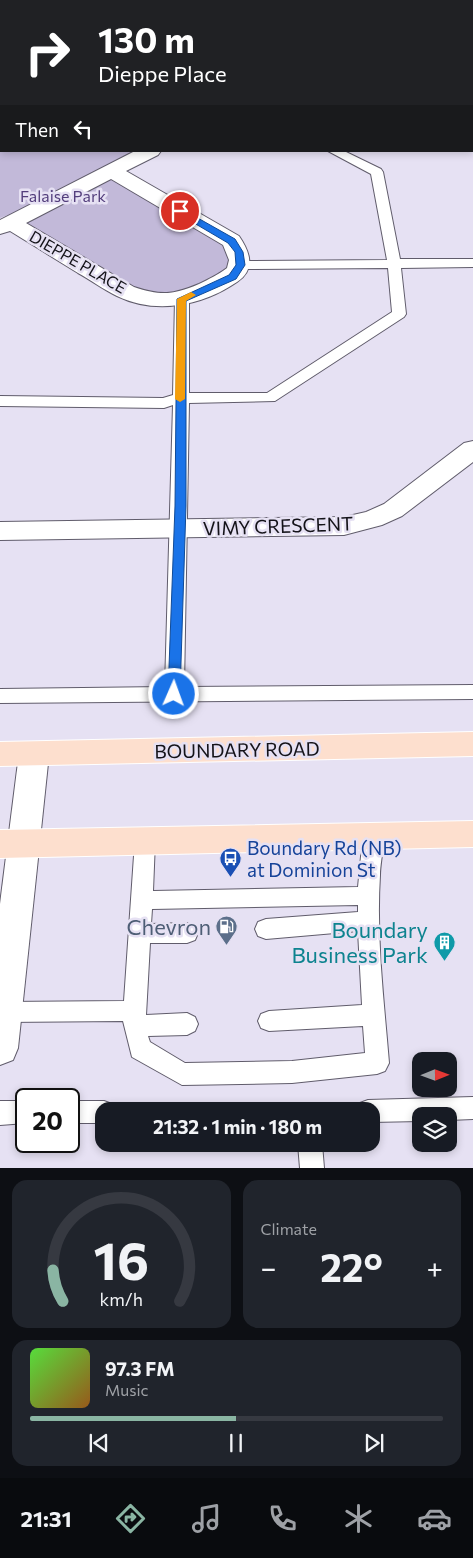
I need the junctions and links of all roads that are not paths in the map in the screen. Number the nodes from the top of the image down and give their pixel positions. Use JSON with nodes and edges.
{"nodes":[{"id":1,"x":149,"y":152,"type":"edge"},
{"id":2,"x":336,"y":152,"type":"edge"},
{"id":3,"x":111,"y":171,"type":"junction"},
{"id":4,"x":5,"y":226,"type":"edge"},
{"id":5,"x":473,"y":263,"type":"edge"},
{"id":6,"x":394,"y":264,"type":"junction"},
{"id":7,"x":240,"y":265,"type":"junction"},
{"id":8,"x":182,"y":299,"type":"junction"},
{"id":9,"x":180,"y":398,"type":"junction"},
{"id":10,"x":0,"y":401,"type":"edge"},
{"id":11,"x":473,"y":450,"type":"edge"},
{"id":12,"x":179,"y":529,"type":"junction"},
{"id":13,"x":0,"y":532,"type":"edge"},
{"id":14,"x":473,"y":692,"type":"edge"},
{"id":15,"x":174,"y":694,"type":"junction"},
{"id":16,"x":0,"y":696,"type":"edge"},
{"id":17,"x":473,"y":744,"type":"edge"},
{"id":18,"x":0,"y":754,"type":"edge"},
{"id":19,"x":34,"y":754,"type":"junction"},
{"id":20,"x":473,"y":834,"type":"edge"},
{"id":21,"x":373,"y":836,"type":"junction"},
{"id":22,"x":145,"y":841,"type":"junction"},
{"id":23,"x":12,"y":843,"type":"edge"},
{"id":24,"x":368,"y":896,"type":"junction"},
{"id":25,"x":142,"y":900,"type":"junction"},
{"id":26,"x":368,"y":921,"type":"junction"},
{"id":27,"x":266,"y":929,"type":"dead end"},
{"id":28,"x":187,"y":933,"type":"dead end"},
{"id":29,"x":140,"y":934,"type":"junction"},
{"id":30,"x":4,"y":1012,"type":"junction"},
{"id":31,"x":375,"y":1015,"type":"junction"},
{"id":32,"x":134,"y":1019,"type":"junction"},
{"id":33,"x":269,"y":1021,"type":"dead end"},
{"id":34,"x":186,"y":1024,"type":"dead end"},
{"id":35,"x":0,"y":1048,"type":"edge"},
{"id":36,"x":473,"y":1108,"type":"edge"},
{"id":37,"x":380,"y":1111,"type":"edge"},
{"id":38,"x":15,"y":1112,"type":"edge"},
{"id":39,"x":80,"y":1112,"type":"edge"},
{"id":40,"x":95,"y":1112,"type":"edge"},
{"id":41,"x":0,"y":1113,"type":"edge"},
{"id":42,"x":311,"y":1152,"type":"edge"},
{"id":43,"x":312,"y":1168,"type":"edge"}],
"edges":[{"from":1,"to":3,"type":"street"},
{"from":2,"to":6,"type":"lane"},
{"from":3,"to":4,"type":"street"},
{"from":3,"to":7,"type":"street"},
{"from":4,"to":8,"type":"street","name":"DIEPPE PLACE"},
{"from":5,"to":6,"type":"lane"},
{"from":6,"to":7,"type":"lane"},
{"from":6,"to":9,"type":"lane"},
{"from":7,"to":8,"type":"street","name":"DIEPPE PLACE"},
{"from":8,"to":9,"type":"lane"},
{"from":9,"to":10,"type":"lane"},
{"from":9,"to":12,"type":"lane"},
{"from":11,"to":12,"type":"street","name":"VIMY CRESCENT"},
{"from":12,"to":13,"type":"street","name":"VIMY CRESCENT"},
{"from":12,"to":15,"type":"lane"},
{"from":14,"to":15,"type":"lane"},
{"from":15,"to":16,"type":"lane"},
{"from":17,"to":19,"type":"main road","name":"BOUNDARY ROAD"},
{"from":18,"to":19,"type":"main road","name":"BOUNDARY ROAD"},
{"from":19,"to":23,"type":"street"},
{"from":20,"to":21,"type":"main road"},
{"from":21,"to":22,"type":"main road"},
{"from":21,"to":24,"type":"lane"},
{"from":22,"to":23,"type":"main road"},
{"from":22,"to":25,"type":"lane"},
{"from":23,"to":30,"type":"street"},
{"from":24,"to":25,"type":"lane"},
{"from":24,"to":26,"type":"lane"},
{"from":25,"to":29,"type":"lane"},
{"from":26,"to":27,"type":"lane"},
{"from":26,"to":31,"type":"lane"},
{"from":28,"to":29,"type":"lane"},
{"from":29,"to":32,"type":"lane"},
{"from":30,"to":32,"type":"lane"},
{"from":30,"to":35,"type":"street"},
{"from":31,"to":32,"type":"lane"},
{"from":31,"to":33,"type":"lane"},
{"from":32,"to":34,"type":"lane"},
{"from":36,"to":37,"type":"lane"},
{"from":38,"to":41,"type":"lane"},
{"from":39,"to":40,"type":"lane"},
{"from":42,"to":43,"type":"lane"}]}
